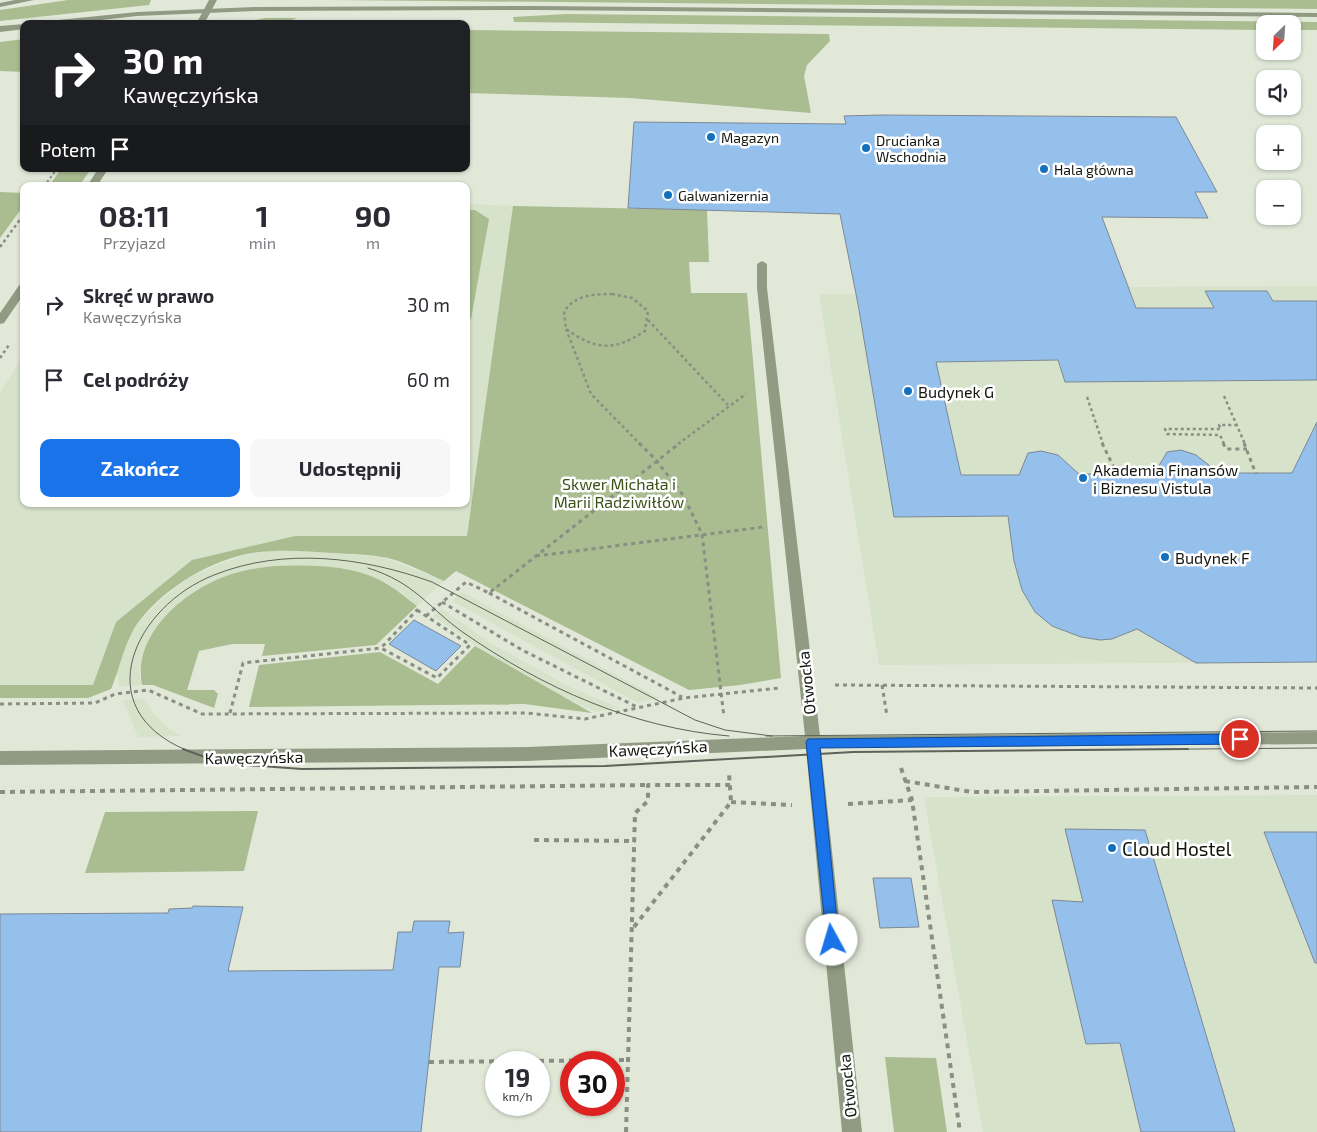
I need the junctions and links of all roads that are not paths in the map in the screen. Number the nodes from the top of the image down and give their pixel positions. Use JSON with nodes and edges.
{"nodes":[{"id":1,"x":30,"y":0,"type":"edge"},
{"id":2,"x":213,"y":0,"type":"edge"},
{"id":3,"x":0,"y":5,"type":"edge"},
{"id":4,"x":208,"y":10,"type":"junction"},
{"id":5,"x":1317,"y":15,"type":"edge"},
{"id":6,"x":74,"y":20,"type":"edge"},
{"id":7,"x":202,"y":20,"type":"edge"},
{"id":8,"x":20,"y":26,"type":"edge"},
{"id":9,"x":0,"y":29,"type":"edge"},
{"id":10,"x":762,"y":264,"type":"dead end"},
{"id":11,"x":20,"y":292,"type":"edge"},
{"id":12,"x":0,"y":321,"type":"edge"},
{"id":13,"x":1317,"y":738,"type":"edge"},
{"id":14,"x":813,"y":742,"type":"junction"},
{"id":15,"x":0,"y":758,"type":"edge"},
{"id":16,"x":852,"y":1132,"type":"edge"}],
"edges":[{"from":1,"to":3,"type":"street"},
{"from":2,"to":4,"type":"street"},
{"from":4,"to":5,"type":"street"},
{"from":4,"to":6,"type":"street"},
{"from":4,"to":7,"type":"street"},
{"from":8,"to":9,"type":"street"},
{"from":10,"to":14,"type":"street","name":"Otwocka"},
{"from":11,"to":12,"type":"street"},
{"from":13,"to":14,"type":"street","name":"Kawęczyńska"},
{"from":14,"to":15,"type":"street","name":"Kawęczyńska"},
{"from":14,"to":16,"type":"street","name":"Otwocka"}]}
